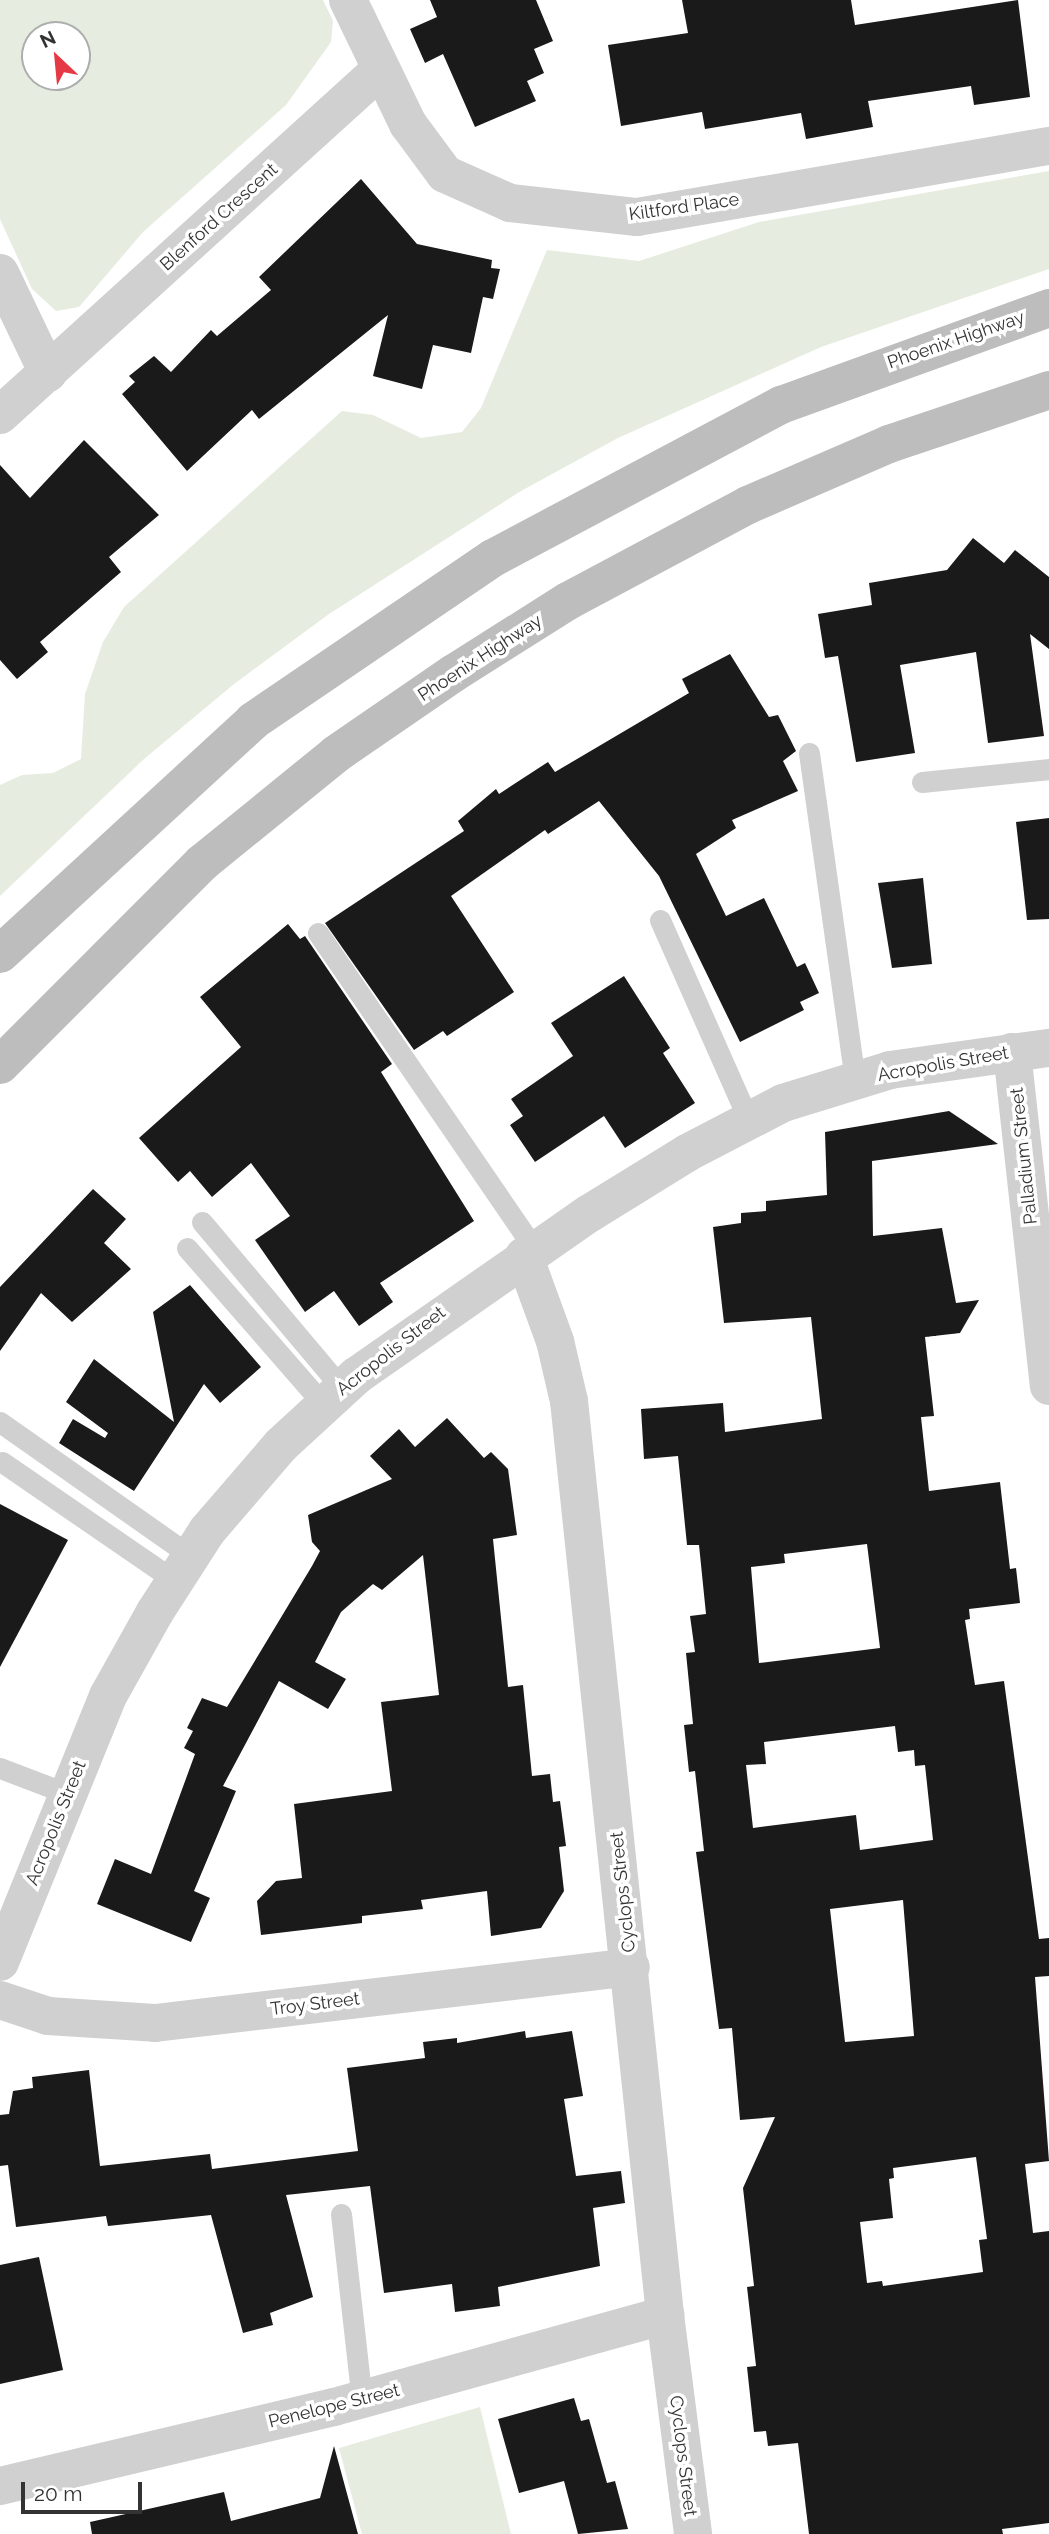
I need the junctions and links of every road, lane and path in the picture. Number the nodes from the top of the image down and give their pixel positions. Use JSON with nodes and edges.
{"nodes":[{"id":1,"x":348,"y":0,"type":"edge"},
{"id":2,"x":379,"y":71,"type":"junction"},
{"id":3,"x":1049,"y":146,"type":"edge"},
{"id":4,"x":0,"y":273,"type":"edge"},
{"id":5,"x":1049,"y":308,"type":"edge"},
{"id":6,"x":48,"y":373,"type":"junction"},
{"id":7,"x":1049,"y":390,"type":"edge"},
{"id":8,"x":0,"y":415,"type":"edge"},
{"id":9,"x":809,"y":752,"type":"dead end"},
{"id":10,"x":1049,"y":769,"type":"edge"},
{"id":11,"x":922,"y":782,"type":"dead end"},
{"id":12,"x":660,"y":920,"type":"dead end"},
{"id":13,"x":318,"y":933,"type":"dead end"},
{"id":14,"x":0,"y":954,"type":"edge"},
{"id":15,"x":1049,"y":1048,"type":"edge"},
{"id":16,"x":1012,"y":1052,"type":"junction"},
{"id":17,"x":0,"y":1065,"type":"edge"},
{"id":18,"x":855,"y":1081,"type":"junction"},
{"id":19,"x":749,"y":1121,"type":"junction"},
{"id":20,"x":202,"y":1222,"type":"dead end"},
{"id":21,"x":187,"y":1248,"type":"dead end"},
{"id":22,"x":529,"y":1252,"type":"junction"},
{"id":23,"x":1049,"y":1386,"type":"edge"},
{"id":24,"x":333,"y":1396,"type":"junction"},
{"id":25,"x":0,"y":1422,"type":"edge"},
{"id":26,"x":2,"y":1462,"type":"dead end"},
{"id":27,"x":183,"y":1569,"type":"junction"},
{"id":28,"x":0,"y":1768,"type":"edge"},
{"id":29,"x":68,"y":1794,"type":"junction"},
{"id":30,"x":0,"y":1962,"type":"edge"},
{"id":31,"x":631,"y":1967,"type":"junction"},
{"id":32,"x":0,"y":2000,"type":"edge"},
{"id":33,"x":341,"y":2214,"type":"dead end"},
{"id":34,"x":665,"y":2315,"type":"junction"},
{"id":35,"x":362,"y":2400,"type":"junction"},
{"id":36,"x":0,"y":2486,"type":"edge"},
{"id":37,"x":693,"y":2534,"type":"edge"}],
"edges":[{"from":1,"to":2,"type":"street"},
{"from":2,"to":3,"type":"street","name":"Kiltford Place"},
{"from":2,"to":6,"type":"street","name":"Blenford Crescent"},
{"from":4,"to":6,"type":"street"},
{"from":5,"to":14,"type":"main road","name":"Phoenix Highway"},
{"from":6,"to":8,"type":"street","name":"Blenford Crescent"},
{"from":7,"to":17,"type":"main road","name":"Phoenix Highway"},
{"from":9,"to":18,"type":"lane"},
{"from":10,"to":11,"type":"lane"},
{"from":12,"to":19,"type":"lane"},
{"from":13,"to":22,"type":"lane"},
{"from":15,"to":16,"type":"street","name":"Acropolis Street"},
{"from":16,"to":18,"type":"street","name":"Acropolis Street"},
{"from":16,"to":23,"type":"street","name":"Palladium Street"},
{"from":18,"to":19,"type":"street","name":"Acropolis Street"},
{"from":19,"to":22,"type":"street","name":"Acropolis Street"},
{"from":20,"to":24,"type":"lane"},
{"from":21,"to":24,"type":"lane"},
{"from":22,"to":24,"type":"street","name":"Acropolis Street"},
{"from":22,"to":31,"type":"street","name":"Cyclops Street"},
{"from":24,"to":27,"type":"street","name":"Acropolis Street"},
{"from":25,"to":27,"type":"lane"},
{"from":26,"to":27,"type":"lane"},
{"from":27,"to":29,"type":"street","name":"Acropolis Street"},
{"from":28,"to":29,"type":"lane"},
{"from":29,"to":30,"type":"street","name":"Acropolis Street"},
{"from":31,"to":32,"type":"street","name":"Troy Street"},
{"from":31,"to":34,"type":"street","name":"Cyclops Street"},
{"from":33,"to":35,"type":"lane"},
{"from":34,"to":35,"type":"street","name":"Penelope Street"},
{"from":34,"to":37,"type":"street","name":"Cyclops Street"},
{"from":35,"to":36,"type":"street","name":"Penelope Street"}]}
